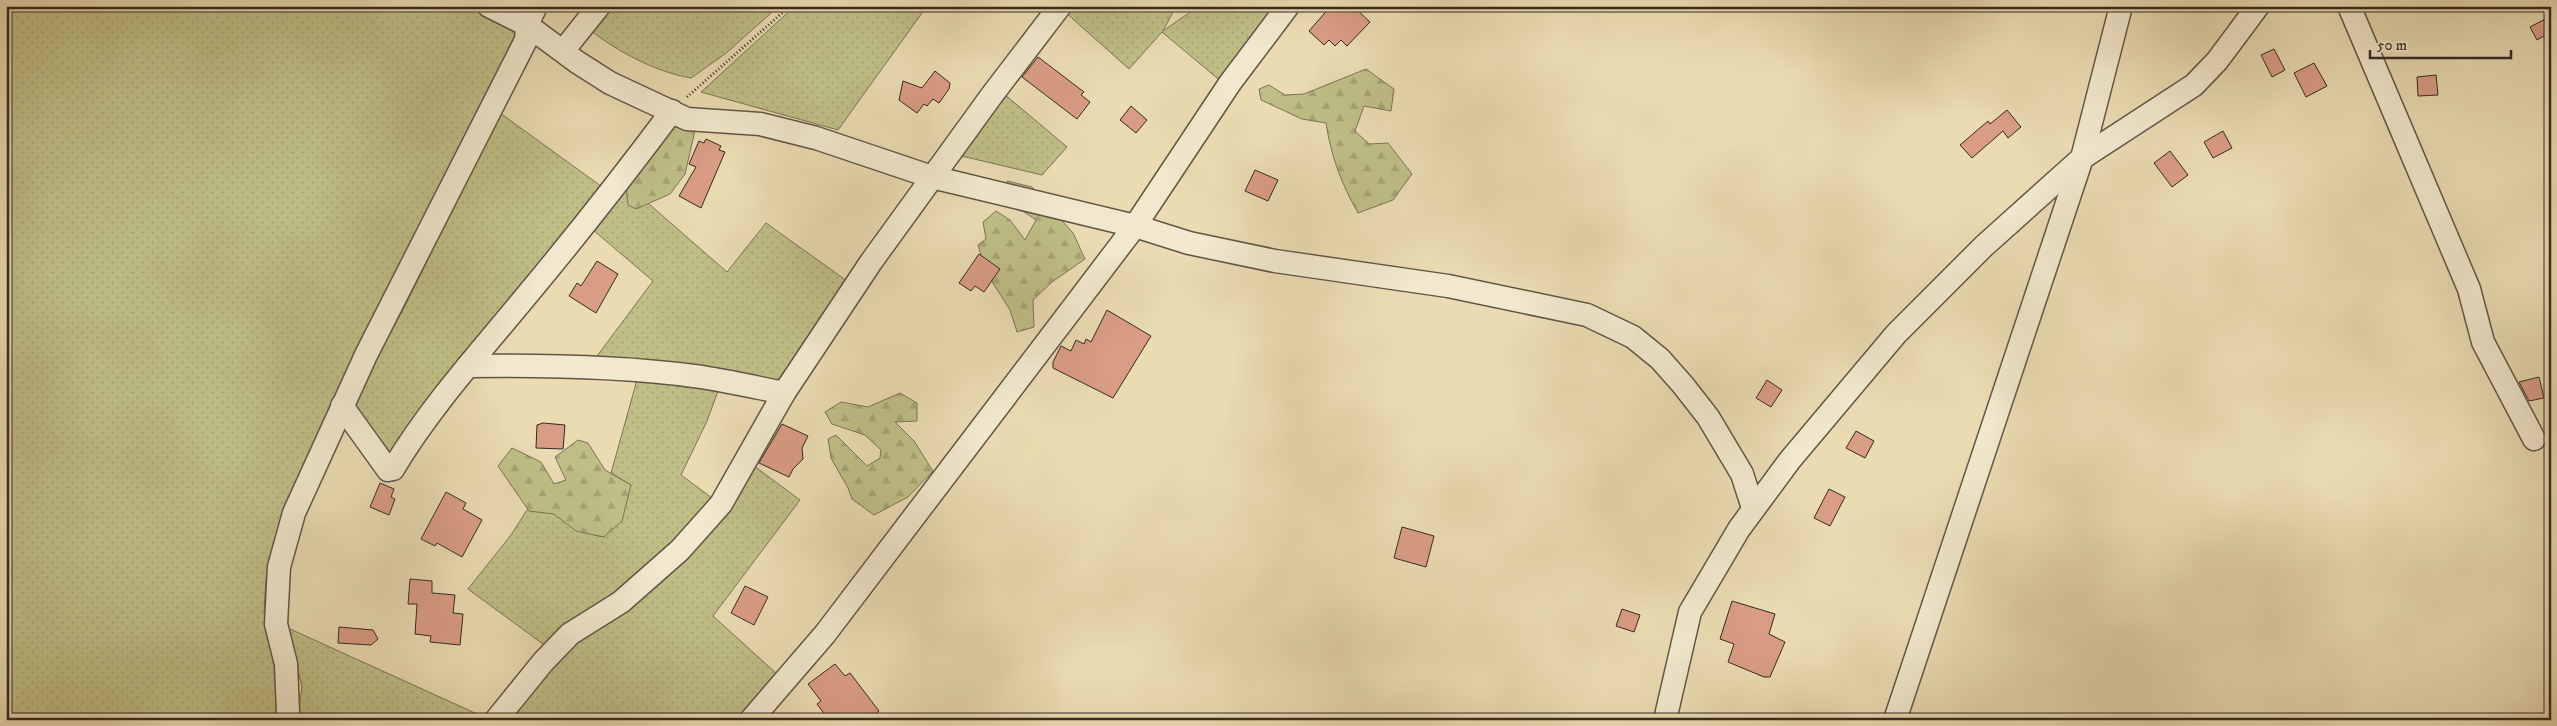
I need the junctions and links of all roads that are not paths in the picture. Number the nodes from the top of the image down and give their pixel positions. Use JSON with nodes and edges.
{"nodes":[{"id":1,"x":489,"y":6,"type":"edge"},
{"id":2,"x":599,"y":6,"type":"edge"},
{"id":3,"x":1060,"y":6,"type":"edge"},
{"id":4,"x":1288,"y":6,"type":"edge"},
{"id":5,"x":2121,"y":6,"type":"edge"},
{"id":6,"x":2258,"y":6,"type":"edge"},
{"id":7,"x":2348,"y":6,"type":"edge"},
{"id":8,"x":532,"y":15,"type":"edge"},
{"id":9,"x":563,"y":52,"type":"junction"},
{"id":10,"x":672,"y":111,"type":"junction"},
{"id":11,"x":2082,"y":158,"type":"junction"},
{"id":12,"x":932,"y":176,"type":"junction"},
{"id":13,"x":1135,"y":226,"type":"junction"},
{"id":14,"x":468,"y":366,"type":"junction"},
{"id":15,"x":784,"y":393,"type":"junction"},
{"id":16,"x":342,"y":406,"type":"junction"},
{"id":17,"x":2534,"y":439,"type":"dead end"},
{"id":18,"x":1753,"y":508,"type":"junction"},
{"id":19,"x":286,"y":720,"type":"edge"},
{"id":20,"x":496,"y":720,"type":"edge"},
{"id":21,"x":751,"y":720,"type":"edge"},
{"id":22,"x":1665,"y":720,"type":"edge"},
{"id":23,"x":1895,"y":720,"type":"edge"}],
"edges":[{"from":1,"to":8,"type":"street"},
{"from":2,"to":9,"type":"street"},
{"from":3,"to":12,"type":"street"},
{"from":4,"to":13,"type":"street"},
{"from":5,"to":11,"type":"street"},
{"from":6,"to":11,"type":"street"},
{"from":7,"to":17,"type":"street"},
{"from":8,"to":9,"type":"street"},
{"from":8,"to":16,"type":"street"},
{"from":9,"to":10,"type":"street"},
{"from":10,"to":12,"type":"street"},
{"from":10,"to":14,"type":"street"},
{"from":11,"to":18,"type":"street"},
{"from":11,"to":23,"type":"street"},
{"from":12,"to":13,"type":"street"},
{"from":12,"to":15,"type":"street"},
{"from":13,"to":18,"type":"street"},
{"from":13,"to":21,"type":"street"},
{"from":14,"to":15,"type":"street"},
{"from":14,"to":16,"type":"street"},
{"from":15,"to":20,"type":"street"},
{"from":16,"to":19,"type":"street"},
{"from":18,"to":22,"type":"street"}]}
